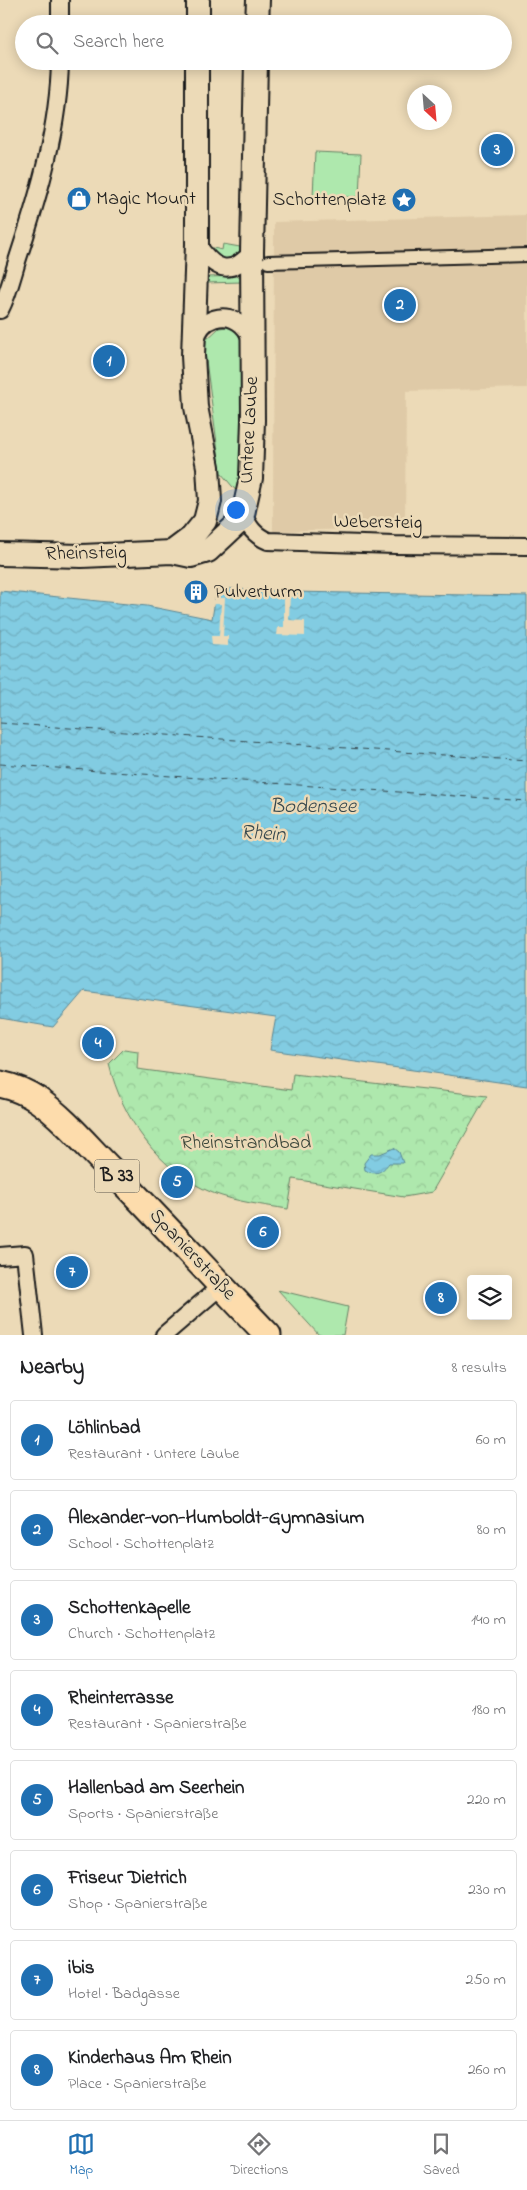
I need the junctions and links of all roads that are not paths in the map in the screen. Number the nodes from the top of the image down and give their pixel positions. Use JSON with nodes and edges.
{"nodes":[{"id":1,"x":60,"y":0,"type":"edge"},
{"id":2,"x":198,"y":0,"type":"edge"},
{"id":3,"x":258,"y":0,"type":"edge"},
{"id":4,"x":60,"y":15,"type":"edge"},
{"id":5,"x":198,"y":15,"type":"edge"},
{"id":6,"x":257,"y":15,"type":"edge"},
{"id":7,"x":60,"y":70,"type":"edge"},
{"id":8,"x":198,"y":70,"type":"edge"},
{"id":9,"x":256,"y":70,"type":"edge"},
{"id":10,"x":196,"y":244,"type":"junction"},
{"id":11,"x":527,"y":255,"type":"edge"},
{"id":12,"x":260,"y":257,"type":"junction"},
{"id":13,"x":0,"y":310,"type":"edge"},
{"id":14,"x":253,"y":345,"type":"junction"},
{"id":15,"x":193,"y":356,"type":"junction"},
{"id":16,"x":243,"y":514,"type":"junction"},
{"id":17,"x":527,"y":546,"type":"edge"},
{"id":18,"x":172,"y":552,"type":"junction"},
{"id":19,"x":0,"y":554,"type":"edge"},
{"id":20,"x":0,"y":1084,"type":"edge"},
{"id":21,"x":0,"y":1256,"type":"edge"},
{"id":22,"x":221,"y":1286,"type":"junction"},
{"id":23,"x":34,"y":1335,"type":"edge"},
{"id":24,"x":164,"y":1335,"type":"edge"},
{"id":25,"x":268,"y":1335,"type":"edge"}],
"edges":[{"from":1,"to":4,"type":"street"},
{"from":2,"to":5,"type":"main road"},
{"from":3,"to":6,"type":"main road"},
{"from":7,"to":13,"type":"street"},
{"from":8,"to":10,"type":"main road","name":"Untere Laube"},
{"from":9,"to":12,"type":"main road","name":"Untere Laube"},
{"from":10,"to":12,"type":"street"},
{"from":10,"to":15,"type":"main road","name":"Untere Laube"},
{"from":11,"to":12,"type":"street"},
{"from":12,"to":14,"type":"main road","name":"Untere Laube"},
{"from":14,"to":15,"type":"street","name":"Untere Laube"},
{"from":14,"to":16,"type":"main road","name":"Untere Laube"},
{"from":15,"to":18,"type":"main road","name":"Untere Laube"},
{"from":16,"to":17,"type":"street","name":"Webersteig"},
{"from":16,"to":18,"type":"main road","name":"Untere Laube"},
{"from":18,"to":19,"type":"main road","name":"Rheinsteig"},
{"from":20,"to":22,"type":"main road","name":"Spanierstraße","number":"B 33"},
{"from":21,"to":23,"type":"street"},
{"from":22,"to":24,"type":"street"},
{"from":22,"to":25,"type":"main road","name":"Spanierstraße","number":"B 33"}]}
